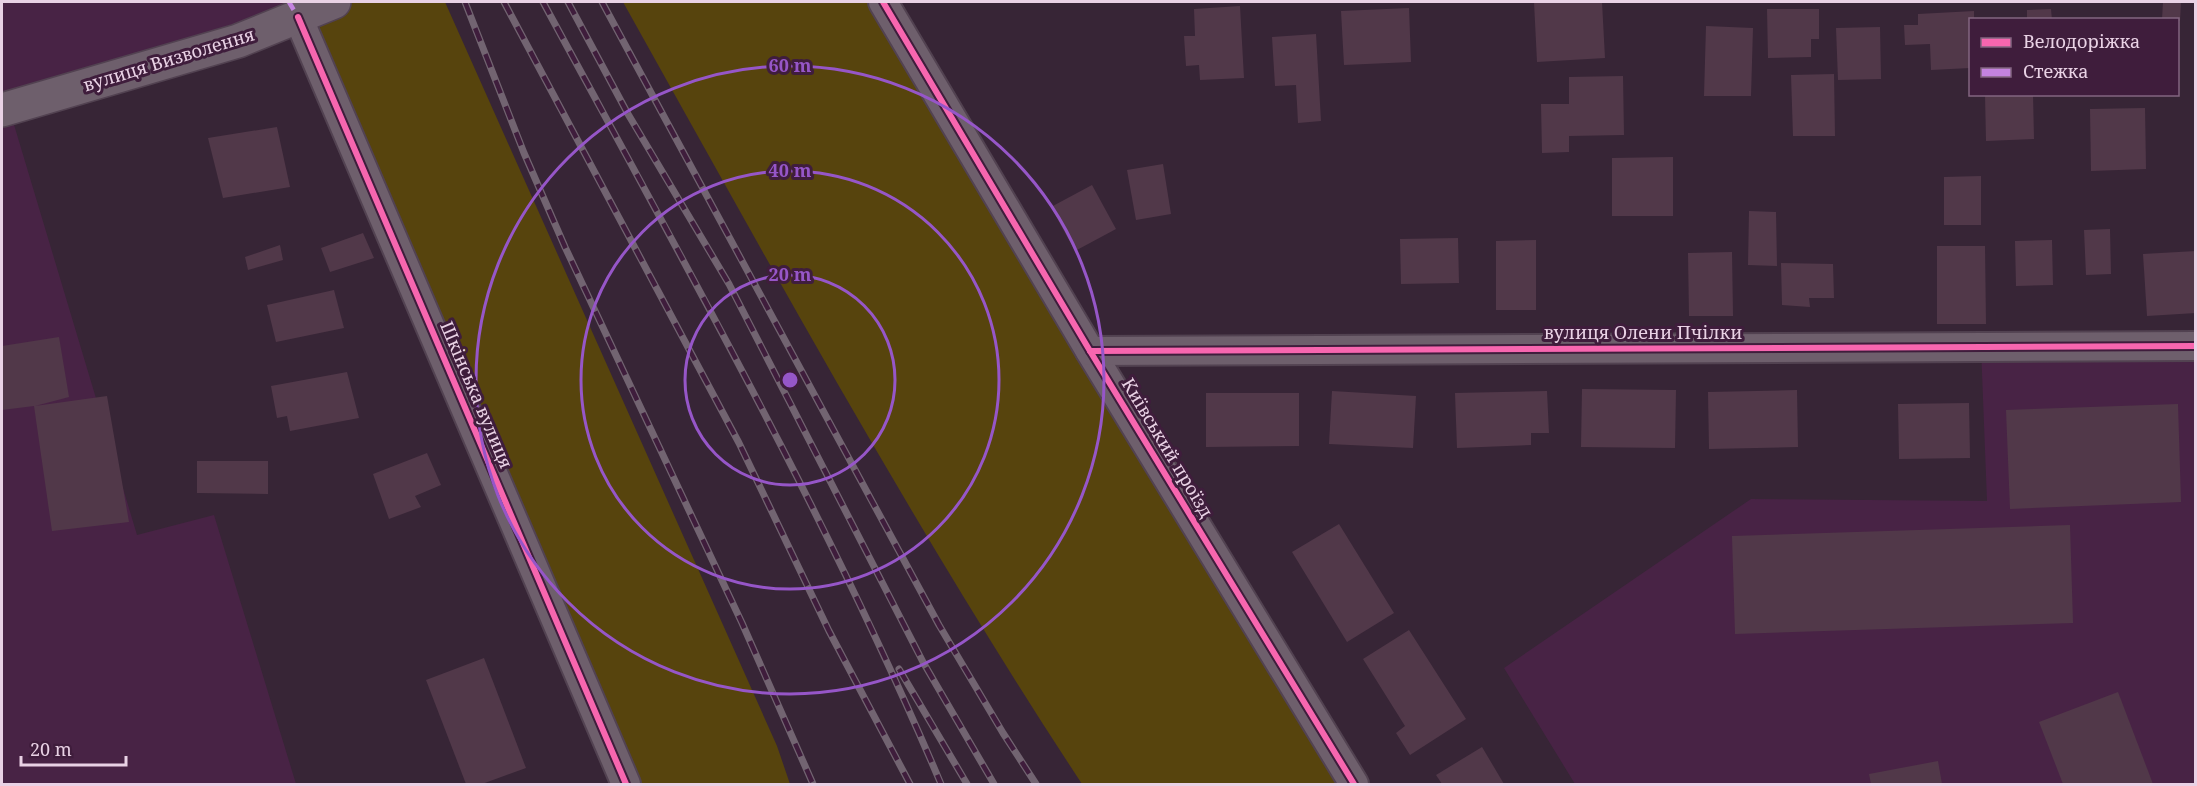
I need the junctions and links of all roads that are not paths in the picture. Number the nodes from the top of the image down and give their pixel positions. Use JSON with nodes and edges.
{"nodes":[{"id":1,"x":334,"y":2,"type":"edge"},
{"id":2,"x":883,"y":2,"type":"edge"},
{"id":3,"x":298,"y":17,"type":"junction"},
{"id":4,"x":2,"y":110,"type":"edge"},
{"id":5,"x":2196,"y":346,"type":"edge"},
{"id":6,"x":1090,"y":351,"type":"junction"},
{"id":7,"x":626,"y":784,"type":"edge"},
{"id":8,"x":1354,"y":784,"type":"edge"}],
"edges":[{"from":1,"to":3,"type":"street","name":"вулиця Визволення"},
{"from":2,"to":6,"type":"street","name":"Київський проїзд"},
{"from":3,"to":4,"type":"street","name":"вулиця Визволення"},
{"from":3,"to":7,"type":"street","name":"Шкінська вулиця"},
{"from":5,"to":6,"type":"street","name":"вулиця Олени Пчілки"},
{"from":6,"to":8,"type":"street","name":"Київський проїзд"}]}
